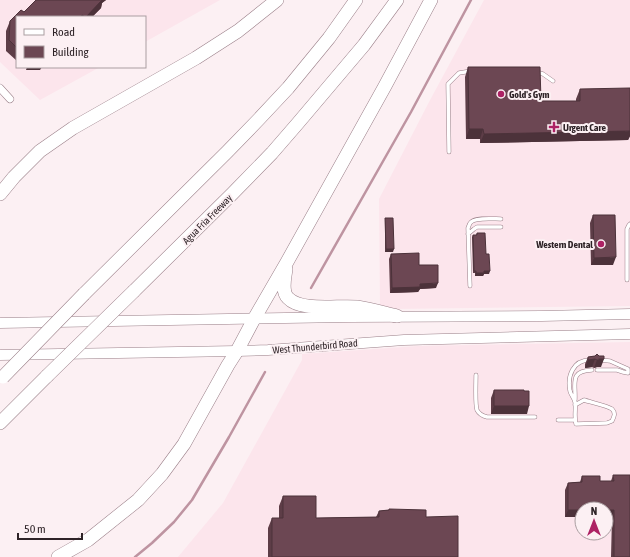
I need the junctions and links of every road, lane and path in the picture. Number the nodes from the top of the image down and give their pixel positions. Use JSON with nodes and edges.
{"nodes":[{"id":1,"x":277,"y":0,"type":"edge"},
{"id":2,"x":356,"y":0,"type":"edge"},
{"id":3,"x":397,"y":0,"type":"edge"},
{"id":4,"x":432,"y":0,"type":"edge"},
{"id":5,"x":478,"y":70,"type":"edge"},
{"id":6,"x":531,"y":71,"type":"edge"},
{"id":7,"x":553,"y":81,"type":"dead end"},
{"id":8,"x":0,"y":88,"type":"edge"},
{"id":9,"x":10,"y":99,"type":"dead end"},
{"id":10,"x":449,"y":152,"type":"dead end"},
{"id":11,"x":0,"y":194,"type":"edge"},
{"id":12,"x":501,"y":219,"type":"dead end"},
{"id":13,"x":630,"y":224,"type":"edge"},
{"id":14,"x":501,"y":227,"type":"dead end"},
{"id":15,"x":468,"y":234,"type":"junction"},
{"id":16,"x":287,"y":262,"type":"junction"},
{"id":17,"x":627,"y":280,"type":"dead end"},
{"id":18,"x":470,"y":286,"type":"dead end"},
{"id":19,"x":630,"y":314,"type":"edge"},
{"id":20,"x":396,"y":316,"type":"junction"},
{"id":21,"x":254,"y":319,"type":"junction"},
{"id":22,"x":0,"y":323,"type":"edge"},
{"id":23,"x":630,"y":334,"type":"edge"},
{"id":24,"x":236,"y":352,"type":"junction"},
{"id":25,"x":0,"y":354,"type":"edge"},
{"id":26,"x":592,"y":360,"type":"edge"},
{"id":27,"x":597,"y":360,"type":"edge"},
{"id":28,"x":592,"y":370,"type":"dead end"},
{"id":29,"x":597,"y":370,"type":"dead end"},
{"id":30,"x":476,"y":375,"type":"dead end"},
{"id":31,"x":1,"y":378,"type":"edge"},
{"id":32,"x":575,"y":403,"type":"junction"},
{"id":33,"x":535,"y":417,"type":"dead end"},
{"id":34,"x":558,"y":420,"type":"dead end"},
{"id":35,"x":575,"y":420,"type":"junction"},
{"id":36,"x":0,"y":423,"type":"edge"},
{"id":37,"x":58,"y":557,"type":"edge"}],
"edges":[{"from":1,"to":11,"type":"highway"},
{"from":2,"to":31,"type":"highway","bridge":true},
{"from":3,"to":36,"type":"highway","name":"Agua Fria Freeway","bridge":true},
{"from":4,"to":16,"type":"highway"},
{"from":5,"to":10,"type":"lane"},
{"from":6,"to":7,"type":"lane"},
{"from":8,"to":9,"type":"street"},
{"from":12,"to":15,"type":"lane"},
{"from":13,"to":17,"type":"lane"},
{"from":14,"to":15,"type":"lane"},
{"from":15,"to":18,"type":"lane"},
{"from":16,"to":20,"type":"highway"},
{"from":16,"to":21,"type":"highway"},
{"from":19,"to":20,"type":"main road"},
{"from":20,"to":21,"type":"main road"},
{"from":21,"to":22,"type":"main road"},
{"from":21,"to":24,"type":"highway"},
{"from":23,"to":24,"type":"main road","name":"West Thunderbird Road"},
{"from":24,"to":25,"type":"main road","name":"West Thunderbird Road"},
{"from":24,"to":37,"type":"highway"},
{"from":26,"to":32,"type":"lane"},
{"from":27,"to":29,"type":"lane"},
{"from":28,"to":32,"type":"lane"},
{"from":30,"to":33,"type":"lane"},
{"from":32,"to":35,"type":"lane"},
{"from":32,"to":35,"type":"lane"},
{"from":34,"to":35,"type":"lane"}]}
